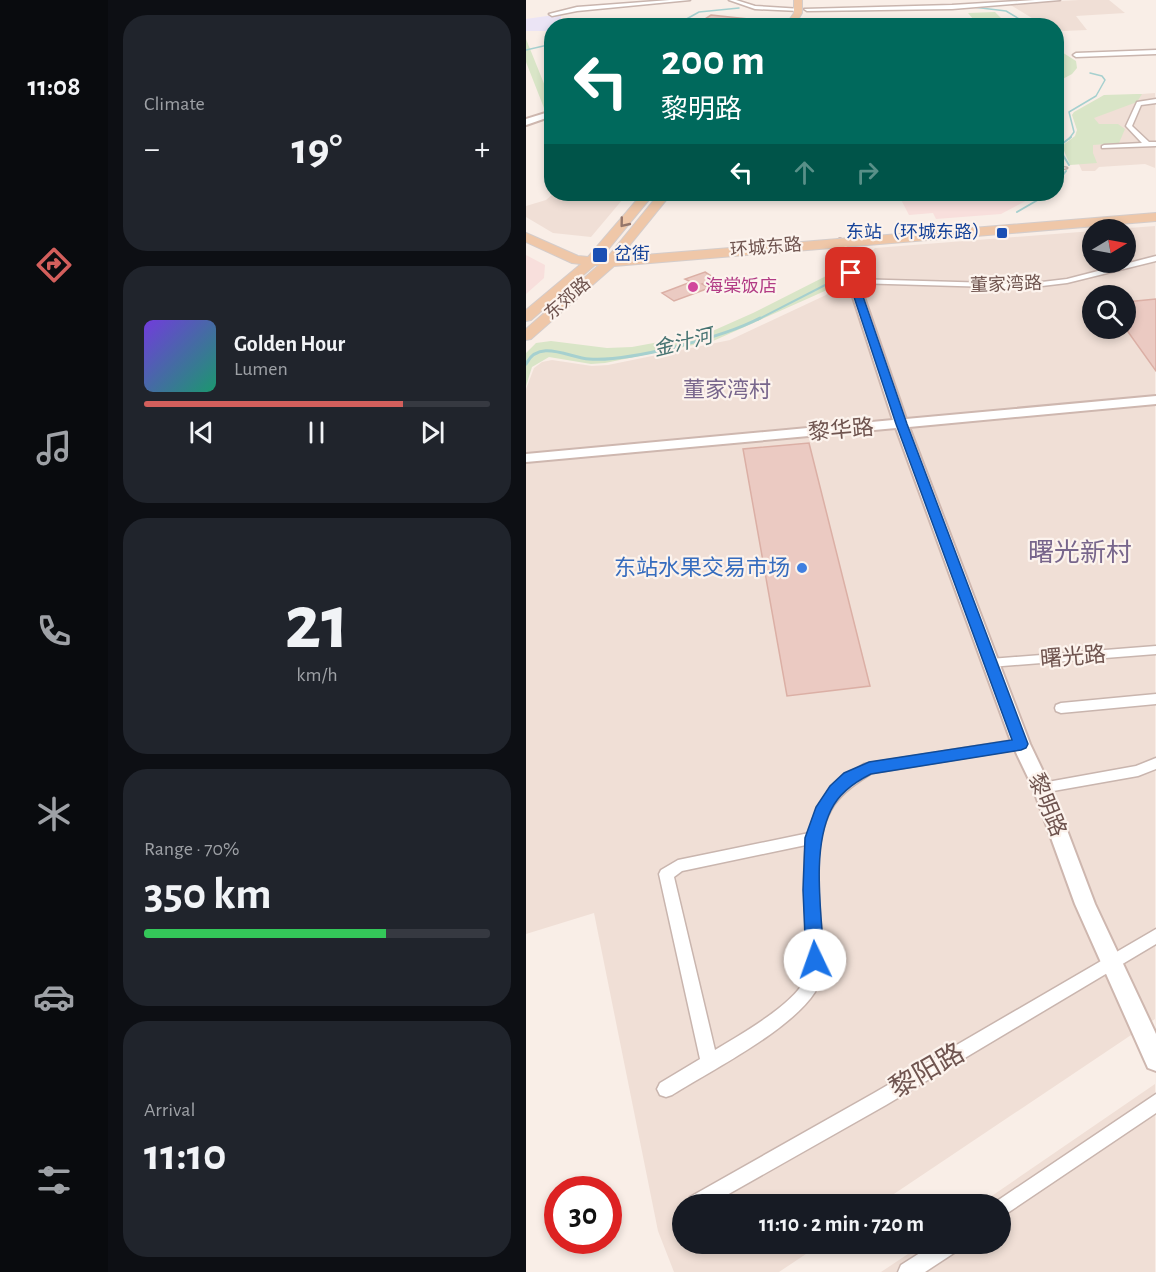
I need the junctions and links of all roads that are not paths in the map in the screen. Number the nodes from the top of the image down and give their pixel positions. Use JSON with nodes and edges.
{"nodes":[{"id":1,"x":688,"y":0,"type":"edge"},
{"id":2,"x":731,"y":0,"type":"edge"},
{"id":3,"x":958,"y":0,"type":"edge"},
{"id":4,"x":1058,"y":0,"type":"edge"},
{"id":5,"x":803,"y":5,"type":"edge"},
{"id":6,"x":962,"y":5,"type":"junction"},
{"id":7,"x":552,"y":14,"type":"dead end"},
{"id":8,"x":794,"y":18,"type":"edge"},
{"id":9,"x":1156,"y":53,"type":"edge"},
{"id":10,"x":1078,"y":58,"type":"dead end"},
{"id":11,"x":1156,"y":101,"type":"edge"},
{"id":12,"x":544,"y":115,"type":"edge"},
{"id":13,"x":526,"y":121,"type":"edge"},
{"id":14,"x":1147,"y":144,"type":"junction"},
{"id":15,"x":1156,"y":144,"type":"edge"},
{"id":16,"x":1104,"y":147,"type":"dead end"},
{"id":17,"x":643,"y":201,"type":"edge"},
{"id":18,"x":658,"y":201,"type":"edge"},
{"id":19,"x":1155,"y":217,"type":"edge"},
{"id":20,"x":526,"y":228,"type":"edge"},
{"id":21,"x":526,"y":237,"type":"edge"},
{"id":22,"x":840,"y":242,"type":"junction"},
{"id":23,"x":604,"y":258,"type":"junction"},
{"id":24,"x":1156,"y":258,"type":"edge"},
{"id":25,"x":854,"y":281,"type":"junction"},
{"id":26,"x":526,"y":316,"type":"edge"},
{"id":27,"x":526,"y":336,"type":"edge"},
{"id":28,"x":1156,"y":400,"type":"edge"},
{"id":29,"x":901,"y":424,"type":"junction"},
{"id":30,"x":526,"y":458,"type":"edge"},
{"id":31,"x":1156,"y":650,"type":"edge"},
{"id":32,"x":990,"y":663,"type":"junction"},
{"id":33,"x":1156,"y":699,"type":"edge"},
{"id":34,"x":1061,"y":708,"type":"dead end"},
{"id":35,"x":1021,"y":744,"type":"junction"},
{"id":36,"x":1156,"y":763,"type":"edge"},
{"id":37,"x":1042,"y":788,"type":"junction"},
{"id":38,"x":813,"y":838,"type":"junction"},
{"id":39,"x":1156,"y":936,"type":"edge"},
{"id":40,"x":1110,"y":963,"type":"junction"},
{"id":41,"x":1156,"y":1060,"type":"edge"},
{"id":42,"x":709,"y":1062,"type":"junction"},
{"id":43,"x":666,"y":1089,"type":"dead end"},
{"id":44,"x":1151,"y":1105,"type":"edge"},
{"id":45,"x":712,"y":1194,"type":"edge"},
{"id":46,"x":1011,"y":1201,"type":"edge"},
{"id":47,"x":934,"y":1254,"type":"edge"},
{"id":48,"x":908,"y":1272,"type":"edge"}],
"edges":[{"from":1,"to":7,"type":"street"},
{"from":2,"to":5,"type":"street"},
{"from":3,"to":6,"type":"street"},
{"from":4,"to":6,"type":"street"},
{"from":5,"to":6,"type":"street"},
{"from":5,"to":8,"type":"main road"},
{"from":9,"to":10,"type":"street"},
{"from":11,"to":14,"type":"street"},
{"from":12,"to":13,"type":"street"},
{"from":14,"to":15,"type":"street"},
{"from":14,"to":16,"type":"street"},
{"from":17,"to":23,"type":"main road","one_way":true},
{"from":18,"to":23,"type":"main road"},
{"from":19,"to":22,"type":"main road","name":"环城东路"},
{"from":19,"to":23,"type":"main road","name":"环城东路"},
{"from":20,"to":23,"type":"main road"},
{"from":21,"to":23,"type":"main road"},
{"from":22,"to":23,"type":"main road","name":"环城东路"},
{"from":22,"to":25,"type":"street","name":"黎明路"},
{"from":23,"to":26,"type":"main road","name":"东郊路"},
{"from":23,"to":27,"type":"main road","name":"东郊路"},
{"from":24,"to":25,"type":"street","name":"董家湾路"},
{"from":25,"to":29,"type":"street","name":"黎明路"},
{"from":28,"to":29,"type":"street","name":"黎华路"},
{"from":29,"to":30,"type":"street","name":"黎华路"},
{"from":29,"to":32,"type":"street","name":"黎明路"},
{"from":31,"to":32,"type":"street","name":"曙光路"},
{"from":32,"to":35,"type":"street","name":"黎明路"},
{"from":33,"to":34,"type":"street"},
{"from":35,"to":37,"type":"street","name":"黎明路"},
{"from":35,"to":38,"type":"street"},
{"from":36,"to":37,"type":"street"},
{"from":37,"to":40,"type":"street","name":"黎明路"},
{"from":38,"to":42,"type":"street"},
{"from":38,"to":42,"type":"street"},
{"from":39,"to":40,"type":"street","name":"黎阳路"},
{"from":40,"to":41,"type":"street","name":"黎明路"},
{"from":40,"to":45,"type":"street","name":"黎阳路"},
{"from":42,"to":43,"type":"street"},
{"from":44,"to":46,"type":"street"},
{"from":47,"to":48,"type":"street"}]}
